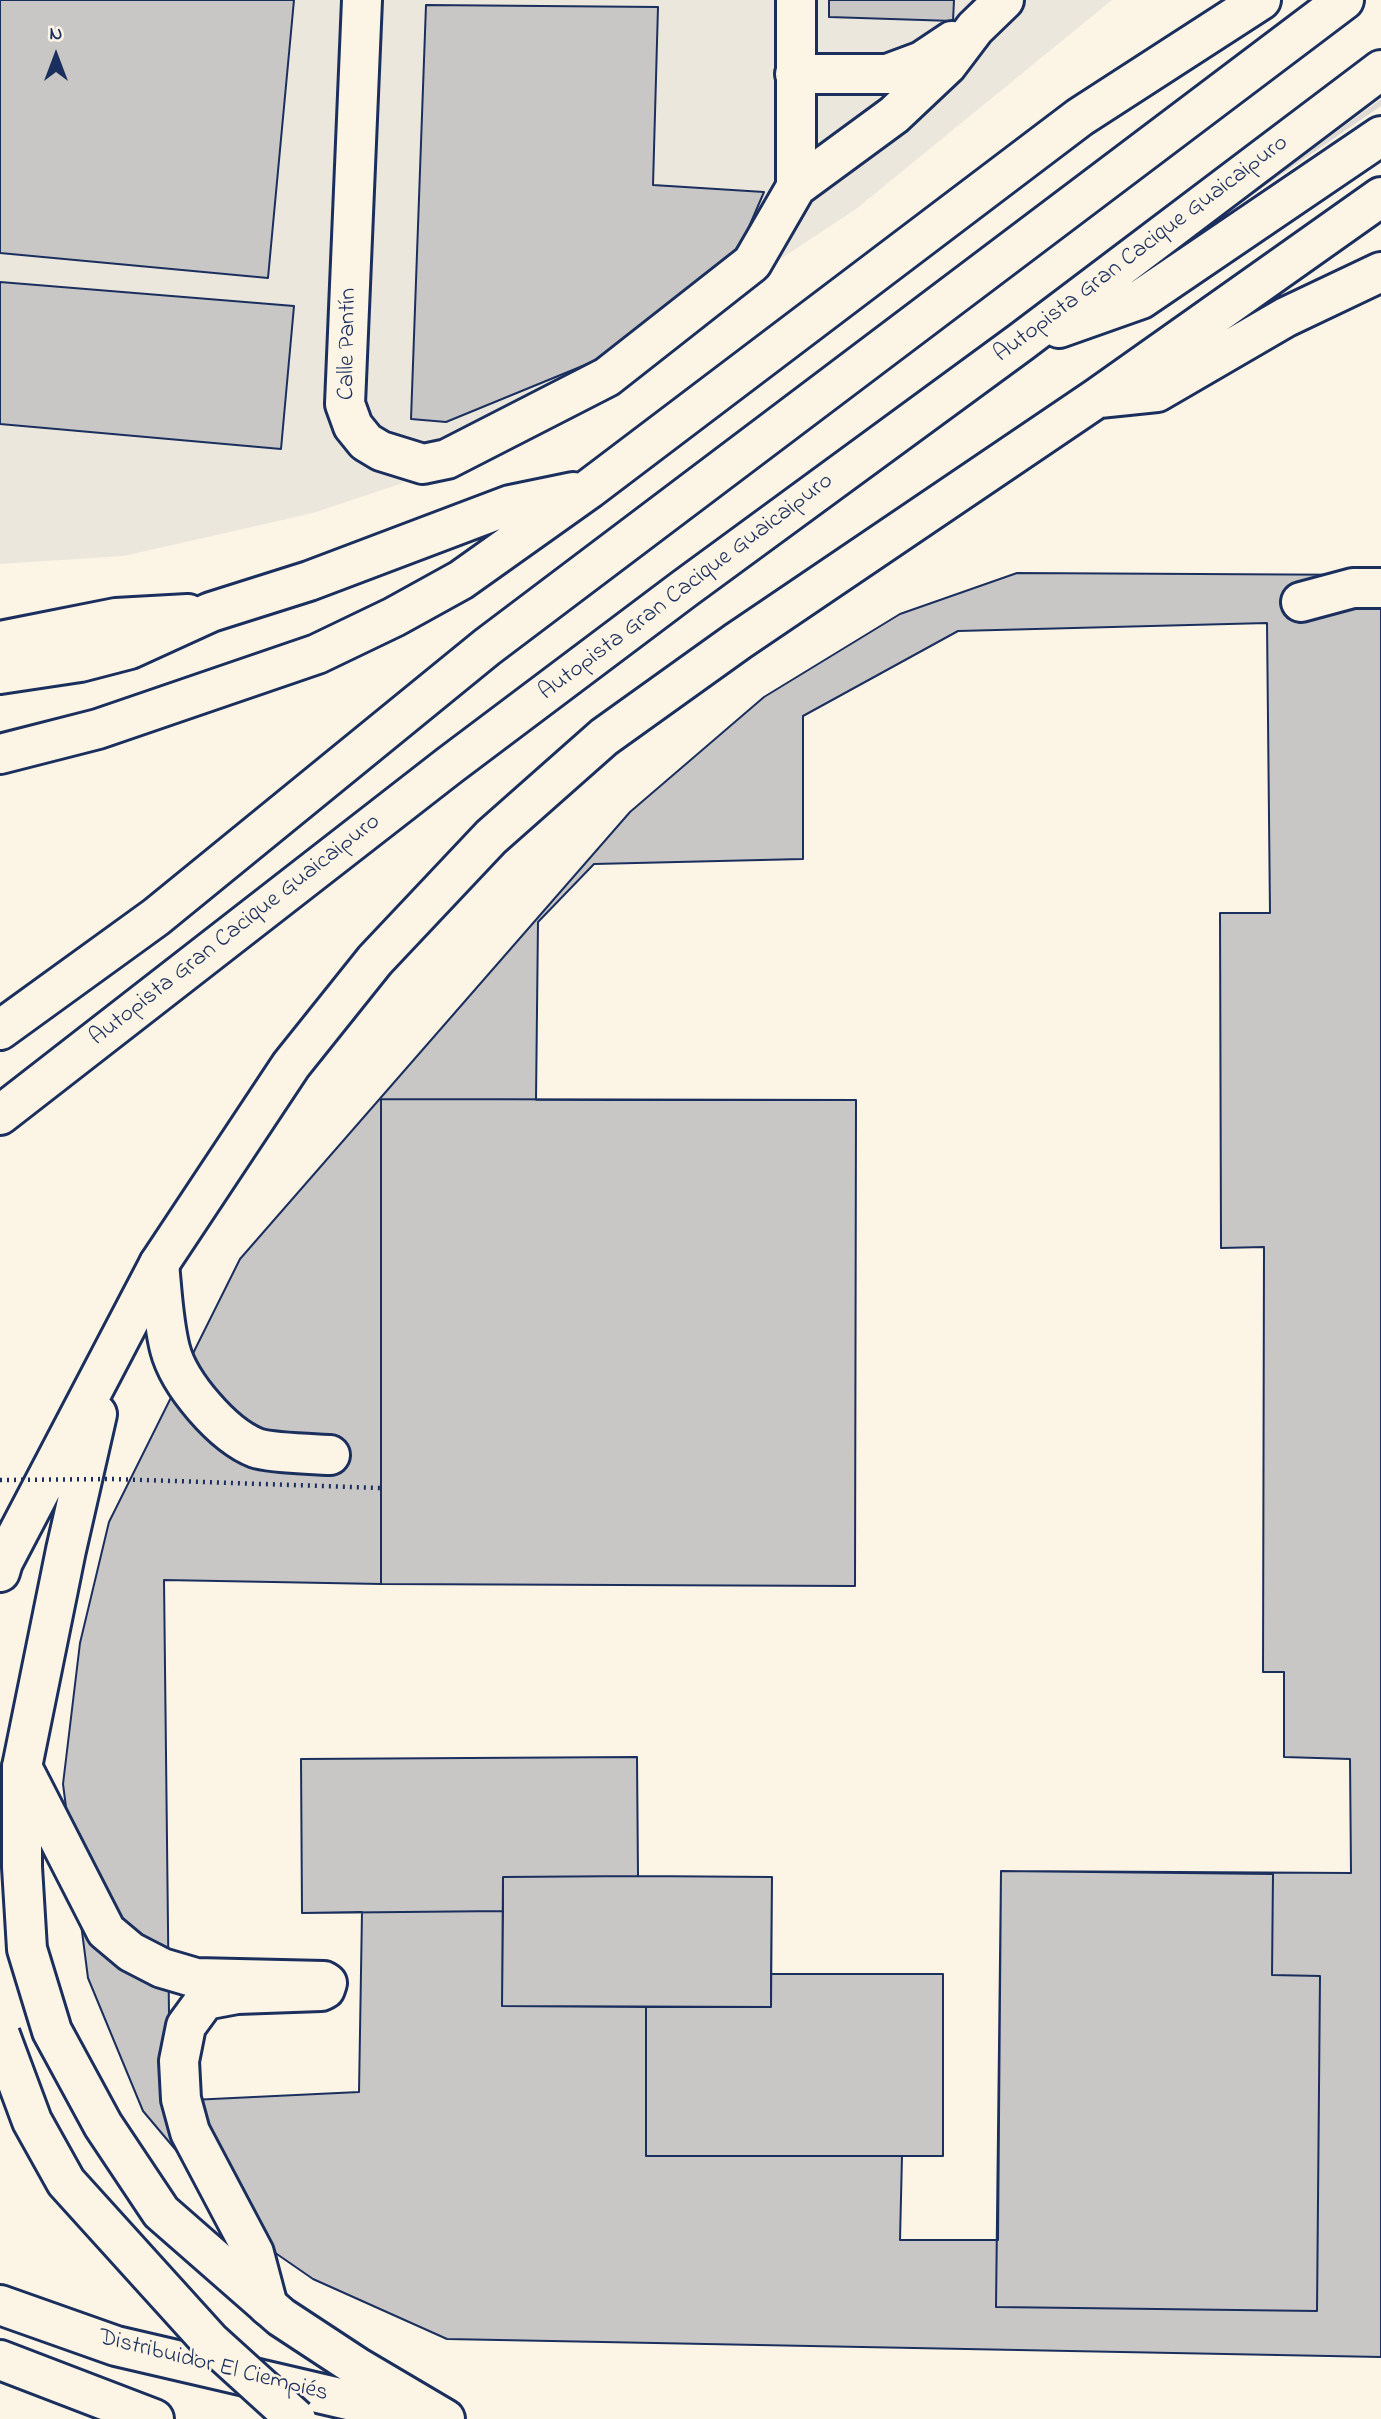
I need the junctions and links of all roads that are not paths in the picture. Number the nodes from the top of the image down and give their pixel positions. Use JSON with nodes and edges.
{"nodes":[{"id":1,"x":362,"y":0,"type":"edge"},
{"id":2,"x":796,"y":0,"type":"edge"},
{"id":3,"x":1004,"y":0,"type":"edge"},
{"id":4,"x":1261,"y":0,"type":"edge"},
{"id":5,"x":1344,"y":0,"type":"edge"},
{"id":6,"x":976,"y":14,"type":"edge"},
{"id":7,"x":1381,"y":70,"type":"edge"},
{"id":8,"x":795,"y":74,"type":"junction"},
{"id":9,"x":1381,"y":136,"type":"edge"},
{"id":10,"x":796,"y":187,"type":"junction"},
{"id":11,"x":1381,"y":197,"type":"edge"},
{"id":12,"x":1381,"y":272,"type":"edge"},
{"id":13,"x":1021,"y":342,"type":"junction"},
{"id":14,"x":1097,"y":398,"type":"junction"},
{"id":15,"x":589,"y":489,"type":"junction"},
{"id":16,"x":1301,"y":602,"type":"dead end"},
{"id":17,"x":1377,"y":603,"type":"edge"},
{"id":18,"x":211,"y":612,"type":"junction"},
{"id":19,"x":0,"y":640,"type":"edge"},
{"id":20,"x":0,"y":674,"type":"edge"},
{"id":21,"x":0,"y":754,"type":"edge"},
{"id":22,"x":0,"y":1031,"type":"edge"},
{"id":23,"x":0,"y":1115,"type":"edge"},
{"id":24,"x":159,"y":1264,"type":"junction"},
{"id":25,"x":108,"y":1364,"type":"junction"},
{"id":26,"x":330,"y":1455,"type":"dead end"},
{"id":27,"x":0,"y":1572,"type":"edge"},
{"id":28,"x":22,"y":1767,"type":"junction"},
{"id":29,"x":0,"y":2035,"type":"edge"},
{"id":30,"x":0,"y":2305,"type":"edge"},
{"id":31,"x":268,"y":2306,"type":"junction"},
{"id":32,"x":0,"y":2360,"type":"edge"},
{"id":33,"x":154,"y":2419,"type":"edge"},
{"id":34,"x":296,"y":2419,"type":"edge"},
{"id":35,"x":430,"y":2419,"type":"edge"},
{"id":36,"x":445,"y":2419,"type":"edge"}],
"edges":[{"from":1,"to":10,"type":"main road","name":"Calle Pantín"},
{"from":2,"to":8,"type":"main road"},
{"from":3,"to":6,"type":"main road"},
{"from":4,"to":15,"type":"main road"},
{"from":5,"to":22,"type":"main road"},
{"from":6,"to":8,"type":"main road"},
{"from":6,"to":10,"type":"main road"},
{"from":7,"to":13,"type":"main road","name":"Autopista Gran Cacique Guaicaipuro"},
{"from":8,"to":10,"type":"main road"},
{"from":9,"to":13,"type":"main road"},
{"from":11,"to":14,"type":"main road"},
{"from":12,"to":14,"type":"main road"},
{"from":13,"to":23,"type":"main road","name":"Autopista Gran Cacique Guaicaipuro"},
{"from":14,"to":24,"type":"main road"},
{"from":15,"to":18,"type":"main road"},
{"from":15,"to":21,"type":"main road"},
{"from":16,"to":17,"type":"main road"},
{"from":18,"to":19,"type":"main road"},
{"from":18,"to":20,"type":"main road"},
{"from":24,"to":25,"type":"main road"},
{"from":24,"to":26,"type":"main road"},
{"from":25,"to":27,"type":"main road"},
{"from":25,"to":28,"type":"main road"},
{"from":28,"to":31,"type":"main road"},
{"from":28,"to":31,"type":"main road"},
{"from":29,"to":34,"type":"main road","bridge":true},
{"from":30,"to":35,"type":"main road","name":"Distribuidor El Ciempiés"},
{"from":31,"to":36,"type":"main road"},
{"from":32,"to":33,"type":"main road"}]}
